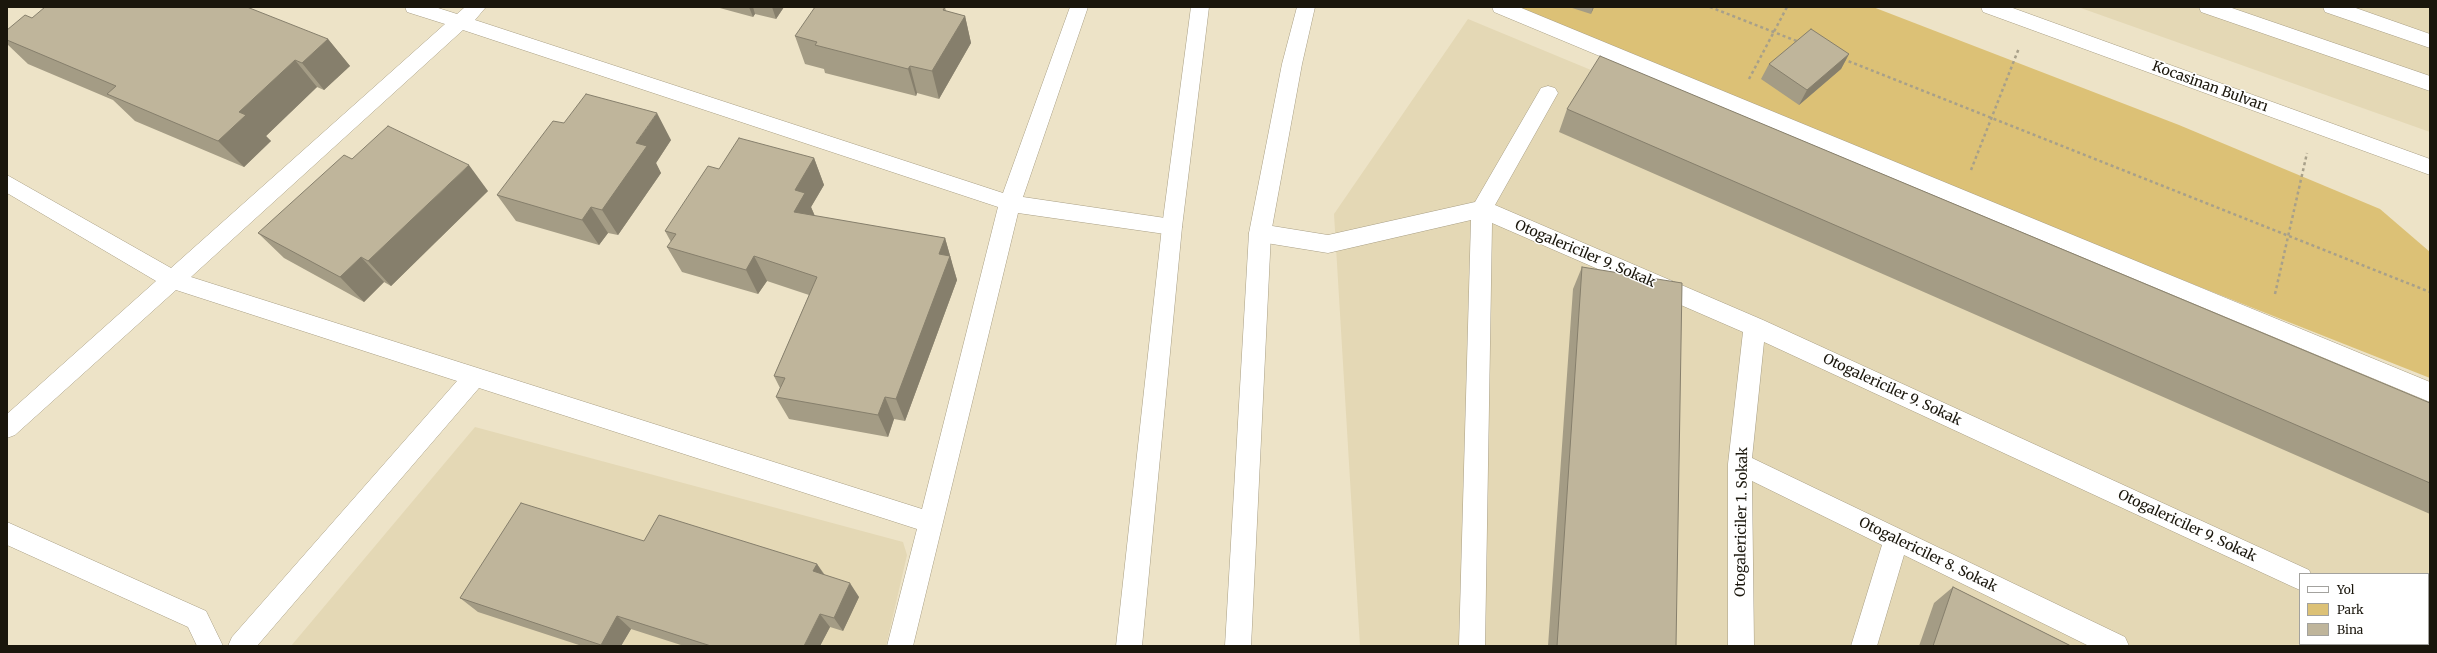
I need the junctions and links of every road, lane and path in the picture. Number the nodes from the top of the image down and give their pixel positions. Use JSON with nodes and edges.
{"nodes":[{"id":1,"x":414,"y":7,"type":"edge"},
{"id":2,"x":477,"y":7,"type":"edge"},
{"id":3,"x":1079,"y":7,"type":"edge"},
{"id":4,"x":1200,"y":7,"type":"edge"},
{"id":5,"x":1501,"y":7,"type":"edge"},
{"id":6,"x":1710,"y":7,"type":"edge"},
{"id":7,"x":1787,"y":7,"type":"edge"},
{"id":8,"x":1990,"y":7,"type":"edge"},
{"id":9,"x":2208,"y":7,"type":"edge"},
{"id":10,"x":2332,"y":7,"type":"edge"},
{"id":11,"x":1308,"y":10,"type":"edge"},
{"id":12,"x":2029,"y":21,"type":"junction"},
{"id":13,"x":460,"y":24,"type":"junction"},
{"id":14,"x":1774,"y":32,"type":"junction"},
{"id":15,"x":2430,"y":40,"type":"edge"},
{"id":16,"x":1803,"y":44,"type":"edge"},
{"id":17,"x":1839,"y":58,"type":"edge"},
{"id":18,"x":2430,"y":84,"type":"edge"},
{"id":19,"x":1548,"y":93,"type":"dead end"},
{"id":20,"x":1736,"y":105,"type":"junction"},
{"id":21,"x":1991,"y":118,"type":"junction"},
{"id":22,"x":2314,"y":125,"type":"junction"},
{"id":23,"x":2430,"y":167,"type":"edge"},
{"id":24,"x":7,"y":183,"type":"edge"},
{"id":25,"x":1961,"y":198,"type":"junction"},
{"id":26,"x":1010,"y":203,"type":"junction"},
{"id":27,"x":1482,"y":209,"type":"junction"},
{"id":28,"x":1172,"y":227,"type":"junction"},
{"id":29,"x":1260,"y":233,"type":"junction"},
{"id":30,"x":2289,"y":236,"type":"junction"},
{"id":31,"x":173,"y":280,"type":"junction"},
{"id":32,"x":2430,"y":292,"type":"edge"},
{"id":33,"x":2268,"y":325,"type":"junction"},
{"id":34,"x":1755,"y":327,"type":"junction"},
{"id":35,"x":474,"y":378,"type":"junction"},
{"id":36,"x":2430,"y":392,"type":"edge"},
{"id":37,"x":7,"y":428,"type":"edge"},
{"id":38,"x":1740,"y":464,"type":"junction"},
{"id":39,"x":932,"y":523,"type":"junction"},
{"id":40,"x":7,"y":533,"type":"edge"},
{"id":41,"x":1896,"y":540,"type":"junction"},
{"id":42,"x":2299,"y":578,"type":"edge"},
{"id":43,"x":210,"y":646,"type":"edge"},
{"id":44,"x":241,"y":646,"type":"edge"},
{"id":45,"x":900,"y":646,"type":"edge"},
{"id":46,"x":1130,"y":646,"type":"edge"},
{"id":47,"x":1238,"y":646,"type":"edge"},
{"id":48,"x":1472,"y":646,"type":"edge"},
{"id":49,"x":1741,"y":646,"type":"edge"},
{"id":50,"x":1864,"y":646,"type":"edge"},
{"id":51,"x":2116,"y":646,"type":"edge"}],
"edges":[{"from":1,"to":13,"type":"main road"},
{"from":2,"to":13,"type":"main road"},
{"from":3,"to":26,"type":"main road"},
{"from":4,"to":28,"type":"main road"},
{"from":5,"to":20,"type":"main road"},
{"from":6,"to":14,"type":"path"},
{"from":7,"to":14,"type":"path"},
{"from":8,"to":12,"type":"main road","name":"Kocasinan Bulvarı"},
{"from":9,"to":18,"type":"main road"},
{"from":10,"to":15,"type":"main road"},
{"from":11,"to":29,"type":"main road"},
{"from":12,"to":21,"type":"path"},
{"from":12,"to":22,"type":"main road","name":"Kocasinan Bulvarı"},
{"from":13,"to":26,"type":"main road"},
{"from":13,"to":31,"type":"main road"},
{"from":14,"to":16,"type":"path"},
{"from":14,"to":20,"type":"path"},
{"from":17,"to":21,"type":"path"},
{"from":19,"to":27,"type":"main road"},
{"from":20,"to":25,"type":"main road"},
{"from":21,"to":25,"type":"path"},
{"from":21,"to":30,"type":"path"},
{"from":22,"to":23,"type":"main road","name":"Kocasinan Bulvarı"},
{"from":22,"to":30,"type":"path"},
{"from":24,"to":31,"type":"main road"},
{"from":25,"to":33,"type":"main road"},
{"from":26,"to":28,"type":"main road"},
{"from":26,"to":39,"type":"main road"},
{"from":27,"to":29,"type":"main road"},
{"from":27,"to":34,"type":"main road","name":"Otogalericiler 9. Sokak"},
{"from":27,"to":48,"type":"main road"},
{"from":28,"to":46,"type":"main road"},
{"from":29,"to":47,"type":"main road"},
{"from":30,"to":32,"type":"path"},
{"from":30,"to":33,"type":"path"},
{"from":31,"to":35,"type":"main road"},
{"from":31,"to":37,"type":"main road"},
{"from":33,"to":36,"type":"main road"},
{"from":34,"to":38,"type":"main road","name":"Otogalericiler 1. Sokak"},
{"from":34,"to":42,"type":"main road","name":"Otogalericiler 9. Sokak"},
{"from":35,"to":39,"type":"main road"},
{"from":35,"to":44,"type":"main road"},
{"from":38,"to":41,"type":"main road","name":"Otogalericiler 8. Sokak"},
{"from":38,"to":49,"type":"main road","name":"Otogalericiler 1. Sokak"},
{"from":39,"to":45,"type":"main road"},
{"from":40,"to":43,"type":"main road"},
{"from":41,"to":50,"type":"main road"},
{"from":41,"to":51,"type":"main road","name":"Otogalericiler 8. Sokak"}]}
